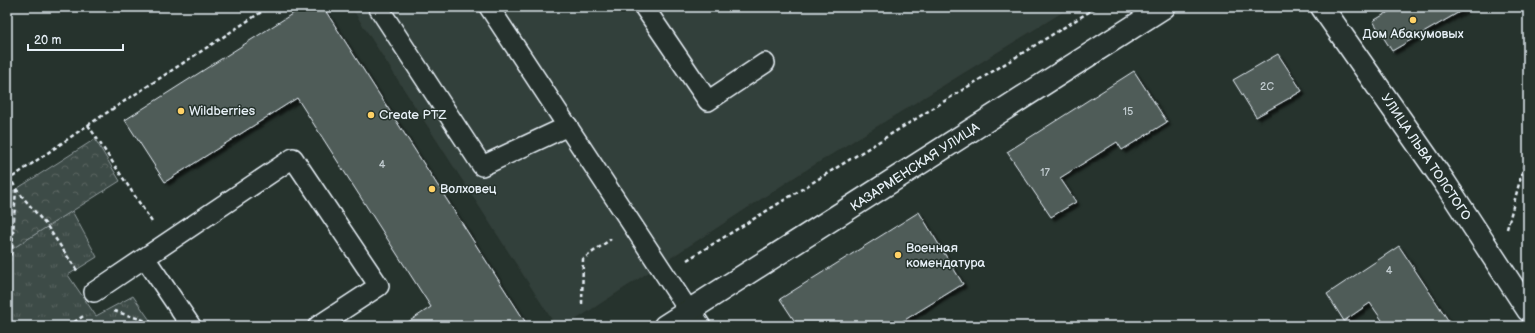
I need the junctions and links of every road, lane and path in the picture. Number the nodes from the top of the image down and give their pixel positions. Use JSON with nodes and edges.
{"nodes":[{"id":1,"x":269,"y":7,"type":"edge"},
{"id":2,"x":378,"y":7,"type":"edge"},
{"id":3,"x":489,"y":7,"type":"edge"},
{"id":4,"x":644,"y":7,"type":"edge"},
{"id":5,"x":1097,"y":7,"type":"edge"},
{"id":6,"x":1164,"y":7,"type":"edge"},
{"id":7,"x":1322,"y":7,"type":"edge"},
{"id":8,"x":765,"y":63,"type":"dead end"},
{"id":9,"x":88,"y":125,"type":"junction"},
{"id":10,"x":568,"y":126,"type":"junction"},
{"id":11,"x":1528,"y":150,"type":"edge"},
{"id":12,"x":11,"y":179,"type":"junction"},
{"id":13,"x":7,"y":181,"type":"edge"},
{"id":14,"x":16,"y":189,"type":"junction"},
{"id":15,"x":632,"y":224,"type":"junction"},
{"id":16,"x":1505,"y":235,"type":"dead end"},
{"id":17,"x":166,"y":243,"type":"junction"},
{"id":18,"x":682,"y":255,"type":"dead end"},
{"id":19,"x":145,"y":258,"type":"junction"},
{"id":20,"x":7,"y":269,"type":"edge"},
{"id":21,"x":94,"y":292,"type":"joint"},
{"id":22,"x":582,"y":304,"type":"dead end"},
{"id":23,"x":1528,"y":310,"type":"edge"},
{"id":24,"x":112,"y":311,"type":"dead end"},
{"id":25,"x":694,"y":319,"type":"edge"},
{"id":26,"x":324,"y":324,"type":"edge"},
{"id":27,"x":161,"y":326,"type":"edge"},
{"id":28,"x":191,"y":326,"type":"edge"},
{"id":29,"x":665,"y":326,"type":"edge"}],
"edges":[{"from":1,"to":9,"type":"path"},
{"from":2,"to":10,"type":"lane"},
{"from":3,"to":10,"type":"lane"},
{"from":4,"to":8,"type":"lane"},
{"from":5,"to":18,"type":"path"},
{"from":6,"to":25,"type":"street","name":"КАЗАРМЕНСКАЯ УЛИЦА"},
{"from":7,"to":23,"type":"street","name":"УЛИЦА ЛЬВА ТОЛСТОГО"},
{"from":9,"to":12,"type":"path"},
{"from":9,"to":17,"type":"path"},
{"from":10,"to":15,"type":"lane"},
{"from":11,"to":16,"type":"path"},
{"from":12,"to":13,"type":"path"},
{"from":12,"to":14,"type":"path"},
{"from":14,"to":20,"type":"path"},
{"from":14,"to":21,"type":"path"},
{"from":15,"to":22,"type":"path"},
{"from":15,"to":25,"type":"lane"},
{"from":17,"to":19,"type":"lane"},
{"from":17,"to":26,"type":"lane"},
{"from":19,"to":21,"type":"lane"},
{"from":19,"to":28,"type":"lane"},
{"from":24,"to":27,"type":"path"},
{"from":25,"to":29,"type":"street","name":"КАЗАРМЕНСКАЯ УЛИЦА"}]}
